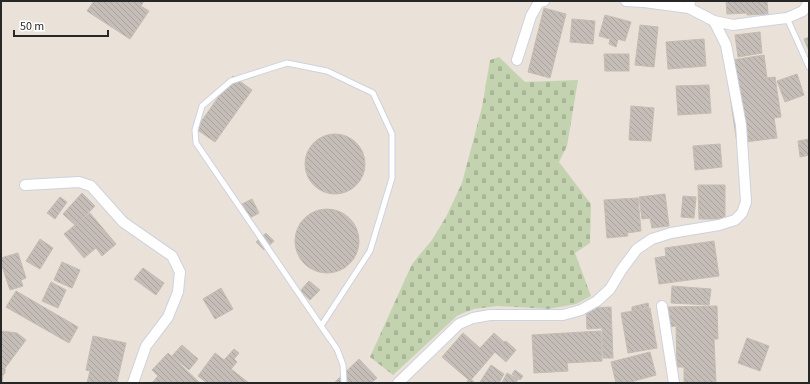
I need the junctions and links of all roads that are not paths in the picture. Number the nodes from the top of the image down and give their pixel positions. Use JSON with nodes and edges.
{"nodes":[{"id":1,"x":544,"y":1,"type":"edge"},
{"id":2,"x":626,"y":1,"type":"edge"},
{"id":3,"x":809,"y":2,"type":"edge"},
{"id":4,"x":689,"y":4,"type":"edge"},
{"id":5,"x":787,"y":18,"type":"junction"},
{"id":6,"x":714,"y":21,"type":"junction"},
{"id":7,"x":517,"y":60,"type":"dead end"},
{"id":8,"x":809,"y":67,"type":"edge"},
{"id":9,"x":25,"y":185,"type":"dead end"},
{"id":10,"x":662,"y":306,"type":"dead end"},
{"id":11,"x":321,"y":326,"type":"junction"},
{"id":12,"x":133,"y":383,"type":"edge"},
{"id":13,"x":344,"y":383,"type":"edge"},
{"id":14,"x":398,"y":383,"type":"edge"},
{"id":15,"x":674,"y":383,"type":"edge"}],
"edges":[{"from":1,"to":7,"type":"street"},
{"from":2,"to":4,"type":"street"},
{"from":3,"to":5,"type":"street"},
{"from":4,"to":6,"type":"street"},
{"from":5,"to":6,"type":"street"},
{"from":5,"to":8,"type":"lane"},
{"from":6,"to":14,"type":"street"},
{"from":9,"to":12,"type":"street"},
{"from":10,"to":15,"type":"street"},
{"from":11,"to":11,"type":"lane"},
{"from":11,"to":13,"type":"lane"}]}
